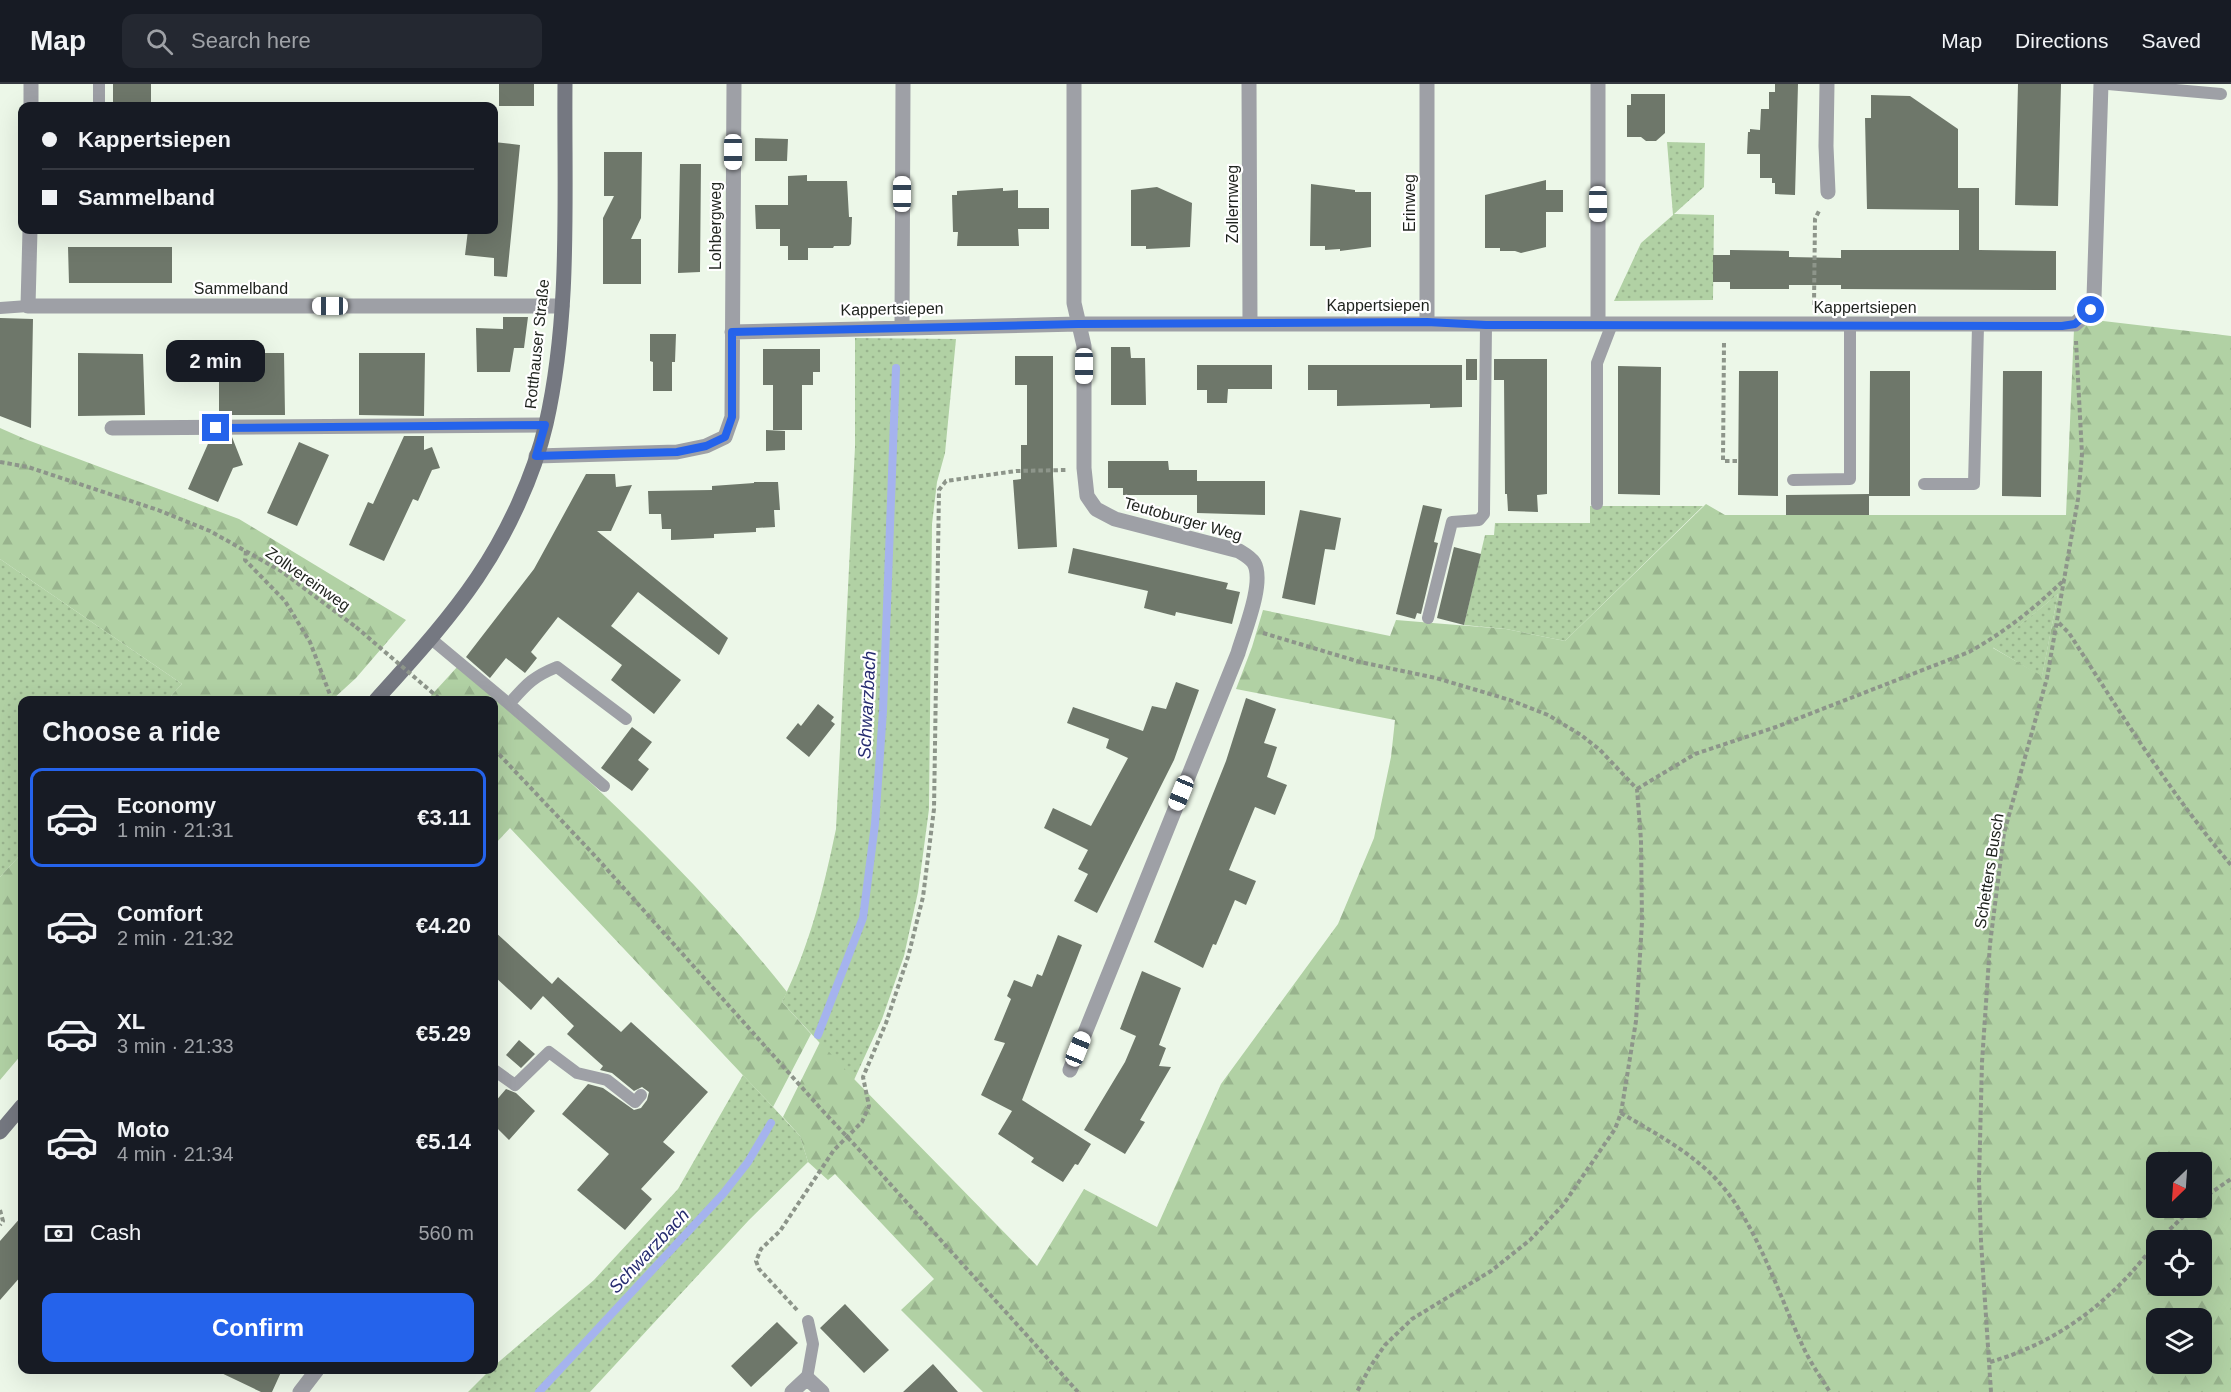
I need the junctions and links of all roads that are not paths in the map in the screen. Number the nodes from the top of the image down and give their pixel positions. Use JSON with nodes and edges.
{"nodes":[{"id":1,"x":31,"y":84,"type":"edge"},
{"id":2,"x":99,"y":84,"type":"edge"},
{"id":3,"x":565,"y":84,"type":"edge"},
{"id":4,"x":734,"y":84,"type":"edge"},
{"id":5,"x":903,"y":84,"type":"edge"},
{"id":6,"x":1074,"y":84,"type":"edge"},
{"id":7,"x":1249,"y":84,"type":"edge"},
{"id":8,"x":1428,"y":84,"type":"edge"},
{"id":9,"x":1598,"y":84,"type":"edge"},
{"id":10,"x":1827,"y":84,"type":"edge"},
{"id":11,"x":2101,"y":84,"type":"edge"},
{"id":12,"x":2108,"y":84,"type":"edge"},
{"id":13,"x":2221,"y":94,"type":"dead end"},
{"id":14,"x":31,"y":102,"type":"edge"},
{"id":15,"x":99,"y":102,"type":"edge"},
{"id":16,"x":1828,"y":192,"type":"road end"},
{"id":17,"x":30,"y":234,"type":"edge"},
{"id":18,"x":28,"y":306,"type":"junction"},
{"id":19,"x":562,"y":306,"type":"junction"},
{"id":20,"x":0,"y":308,"type":"edge"},
{"id":21,"x":1427,"y":322,"type":"junction"},
{"id":22,"x":1250,"y":323,"type":"junction"},
{"id":23,"x":1078,"y":324,"type":"junction"},
{"id":24,"x":1605,"y":324,"type":"junction"},
{"id":25,"x":1486,"y":325,"type":"junction"},
{"id":26,"x":1850,"y":325,"type":"junction"},
{"id":27,"x":1978,"y":326,"type":"junction"},
{"id":28,"x":902,"y":327,"type":"junction"},
{"id":29,"x":732,"y":332,"type":"junction"},
{"id":30,"x":545,"y":425,"type":"junction"},
{"id":31,"x":112,"y":428,"type":"dead end"},
{"id":32,"x":536,"y":456,"type":"junction"},
{"id":33,"x":1793,"y":480,"type":"dead end"},
{"id":34,"x":1924,"y":484,"type":"dead end"},
{"id":35,"x":1597,"y":504,"type":"dead end"},
{"id":36,"x":1428,"y":618,"type":"dead end"},
{"id":37,"x":430,"y":638,"type":"junction"},
{"id":38,"x":379,"y":696,"type":"edge"},
{"id":39,"x":509,"y":704,"type":"junction"},
{"id":40,"x":626,"y":719,"type":"dead end"},
{"id":41,"x":604,"y":786,"type":"dead end"},
{"id":42,"x":1070,"y":1070,"type":"dead end"},
{"id":43,"x":498,"y":1073,"type":"edge"},
{"id":44,"x":641,"y":1095,"type":"dead end"},
{"id":45,"x":18,"y":1111,"type":"edge"},
{"id":46,"x":0,"y":1132,"type":"edge"},
{"id":47,"x":808,"y":1321,"type":"road end"},
{"id":48,"x":314,"y":1374,"type":"edge"},
{"id":49,"x":807,"y":1378,"type":"junction"},
{"id":50,"x":300,"y":1392,"type":"edge"},
{"id":51,"x":792,"y":1392,"type":"edge"},
{"id":52,"x":822,"y":1392,"type":"edge"}],
"edges":[{"from":1,"to":14,"type":"street"},
{"from":2,"to":15,"type":"lane"},
{"from":3,"to":19,"type":"main road","name":"Rotthauser Straße"},
{"from":4,"to":29,"type":"street","name":"Lohbergweg"},
{"from":5,"to":28,"type":"street"},
{"from":6,"to":23,"type":"street","name":"Teutoburger Weg"},
{"from":7,"to":22,"type":"street","name":"Zollernweg"},
{"from":8,"to":21,"type":"street","name":"Erinweg"},
{"from":9,"to":24,"type":"street"},
{"from":10,"to":16,"type":"street"},
{"from":11,"to":27,"type":"street","name":"Kappertsiepen"},
{"from":12,"to":13,"type":"lane"},
{"from":17,"to":18,"type":"street"},
{"from":18,"to":19,"type":"street","name":"Sammelband"},
{"from":18,"to":20,"type":"lane"},
{"from":19,"to":30,"type":"main road","name":"Rotthauser Straße"},
{"from":21,"to":22,"type":"street","name":"Kappertsiepen"},
{"from":21,"to":25,"type":"street","name":"Kappertsiepen"},
{"from":22,"to":23,"type":"street","name":"Kappertsiepen"},
{"from":23,"to":28,"type":"street","name":"Kappertsiepen"},
{"from":23,"to":42,"type":"street","name":"Teutoburger Weg"},
{"from":24,"to":25,"type":"street","name":"Kappertsiepen"},
{"from":24,"to":26,"type":"street","name":"Kappertsiepen"},
{"from":24,"to":35,"type":"lane"},
{"from":25,"to":36,"type":"lane"},
{"from":26,"to":27,"type":"street","name":"Kappertsiepen"},
{"from":26,"to":33,"type":"lane"},
{"from":27,"to":34,"type":"lane"},
{"from":28,"to":29,"type":"street","name":"Kappertsiepen"},
{"from":29,"to":32,"type":"street"},
{"from":30,"to":31,"type":"street"},
{"from":30,"to":32,"type":"main road","name":"Rotthauser Straße"},
{"from":32,"to":37,"type":"main road","name":"Rotthauser Straße"},
{"from":37,"to":38,"type":"main road","name":"Rotthauser Straße"},
{"from":37,"to":39,"type":"lane"},
{"from":39,"to":40,"type":"lane"},
{"from":39,"to":41,"type":"lane"},
{"from":43,"to":44,"type":"lane"},
{"from":45,"to":46,"type":"main road"},
{"from":47,"to":49,"type":"lane"},
{"from":48,"to":50,"type":"street"},
{"from":49,"to":51,"type":"street"},
{"from":49,"to":52,"type":"street"}]}
